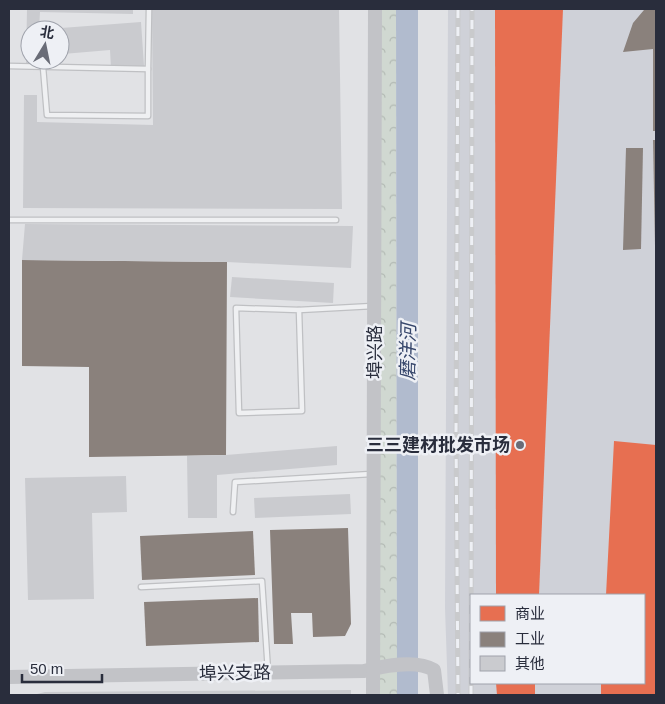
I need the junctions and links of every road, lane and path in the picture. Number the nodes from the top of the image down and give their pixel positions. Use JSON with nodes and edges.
{"nodes":[{"id":1,"x":149,"y":9,"type":"edge"},
{"id":2,"x":375,"y":9,"type":"edge"},
{"id":3,"x":70,"y":68,"type":"edge"},
{"id":4,"x":148,"y":69,"type":"junction"},
{"id":5,"x":43,"y":70,"type":"edge"},
{"id":6,"x":9,"y":220,"type":"edge"},
{"id":7,"x":336,"y":220,"type":"dead end"},
{"id":8,"x":375,"y":306,"type":"junction"},
{"id":9,"x":300,"y":310,"type":"junction"},
{"id":10,"x":375,"y":473,"type":"junction"},
{"id":11,"x":233,"y":512,"type":"dead end"},
{"id":12,"x":141,"y":587,"type":"dead end"},
{"id":13,"x":373,"y":669,"type":"junction"},
{"id":14,"x":268,"y":673,"type":"junction"},
{"id":15,"x":9,"y":677,"type":"edge"},
{"id":16,"x":373,"y":695,"type":"edge"},
{"id":17,"x":437,"y":695,"type":"edge"}],
"edges":[{"from":1,"to":4,"type":"lane"},
{"from":2,"to":8,"type":"street","name":"埠兴路"},
{"from":3,"to":4,"type":"lane"},
{"from":4,"to":5,"type":"lane"},
{"from":6,"to":7,"type":"lane"},
{"from":8,"to":9,"type":"lane"},
{"from":8,"to":10,"type":"street","name":"埠兴路"},
{"from":9,"to":9,"type":"lane"},
{"from":10,"to":11,"type":"lane"},
{"from":10,"to":13,"type":"street","name":"埠兴路"},
{"from":12,"to":14,"type":"lane"},
{"from":13,"to":14,"type":"street","name":"埠兴支路"},
{"from":13,"to":16,"type":"street","name":"埠兴路"},
{"from":13,"to":17,"type":"street","name":"埠兴支路"},
{"from":14,"to":15,"type":"street","name":"埠兴支路"}]}
